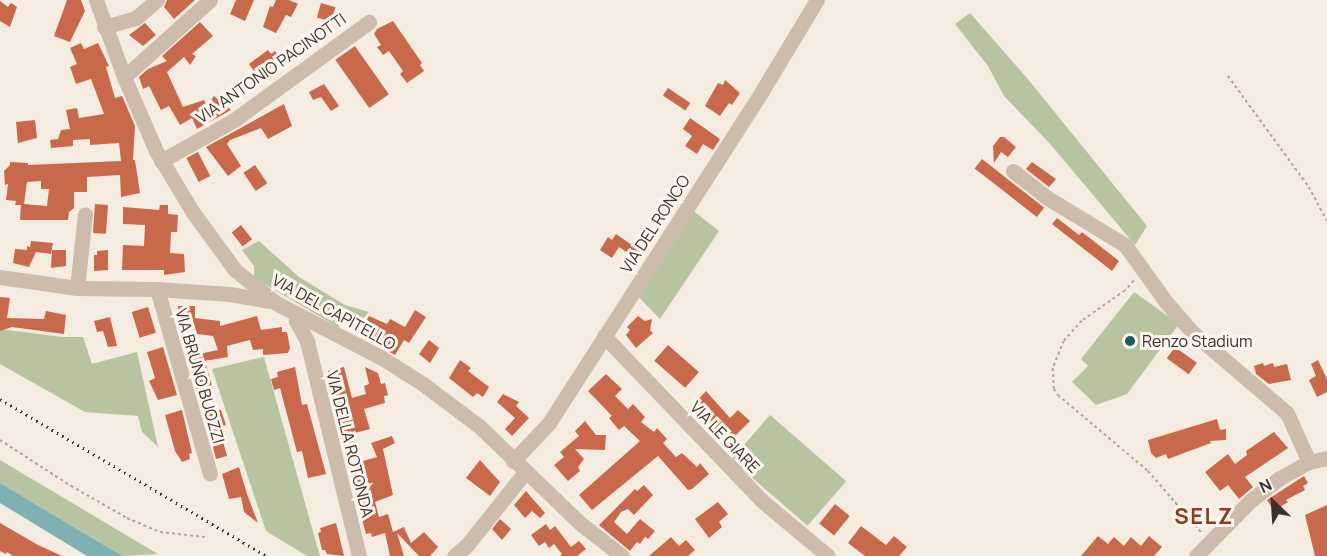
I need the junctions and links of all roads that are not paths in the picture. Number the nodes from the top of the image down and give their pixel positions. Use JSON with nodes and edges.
{"nodes":[{"id":1,"x":96,"y":0,"type":"edge"},
{"id":2,"x":157,"y":0,"type":"edge"},
{"id":3,"x":210,"y":0,"type":"edge"},
{"id":4,"x":817,"y":0,"type":"edge"},
{"id":5,"x":369,"y":22,"type":"dead end"},
{"id":6,"x":104,"y":27,"type":"junction"},
{"id":7,"x":124,"y":77,"type":"junction"},
{"id":8,"x":161,"y":161,"type":"junction"},
{"id":9,"x":1013,"y":171,"type":"dead end"},
{"id":10,"x":85,"y":214,"type":"dead end"},
{"id":11,"x":235,"y":270,"type":"junction"},
{"id":12,"x":0,"y":277,"type":"edge"},
{"id":13,"x":77,"y":288,"type":"junction"},
{"id":14,"x":157,"y":289,"type":"junction"},
{"id":15,"x":230,"y":294,"type":"junction"},
{"id":16,"x":276,"y":303,"type":"junction"},
{"id":17,"x":297,"y":315,"type":"junction"},
{"id":18,"x":317,"y":325,"type":"junction"},
{"id":19,"x":604,"y":336,"type":"junction"},
{"id":20,"x":307,"y":341,"type":"junction"},
{"id":21,"x":1327,"y":458,"type":"edge"},
{"id":22,"x":1309,"y":462,"type":"junction"},
{"id":23,"x":519,"y":466,"type":"junction"},
{"id":24,"x":210,"y":474,"type":"dead end"},
{"id":25,"x":464,"y":551,"type":"edge"},
{"id":26,"x":1203,"y":551,"type":"edge"},
{"id":27,"x":358,"y":556,"type":"edge"},
{"id":28,"x":454,"y":556,"type":"edge"},
{"id":29,"x":622,"y":556,"type":"edge"},
{"id":30,"x":828,"y":556,"type":"edge"}],
"edges":[{"from":1,"to":6,"type":"street","name":"VIA DEL CAPITELLO"},
{"from":2,"to":6,"type":"street"},
{"from":3,"to":7,"type":"street"},
{"from":4,"to":19,"type":"street","name":"VIA DEL RONCO"},
{"from":5,"to":8,"type":"street","name":"VIA ANTONIO PACINOTTI"},
{"from":6,"to":7,"type":"street","name":"VIA DEL CAPITELLO"},
{"from":7,"to":8,"type":"street","name":"VIA DEL CAPITELLO"},
{"from":8,"to":11,"type":"street","name":"VIA DEL CAPITELLO"},
{"from":9,"to":22,"type":"street"},
{"from":10,"to":13,"type":"street"},
{"from":11,"to":15,"type":"street"},
{"from":11,"to":16,"type":"street","name":"VIA DEL CAPITELLO"},
{"from":12,"to":13,"type":"street"},
{"from":13,"to":14,"type":"street"},
{"from":14,"to":15,"type":"street"},
{"from":14,"to":24,"type":"street","name":"VIA BRUNO BUOZZI"},
{"from":15,"to":16,"type":"street"},
{"from":16,"to":17,"type":"street","name":"VIA DEL CAPITELLO"},
{"from":17,"to":18,"type":"street","name":"VIA DEL CAPITELLO"},
{"from":17,"to":20,"type":"street","name":"VIA DELLA ROTONDA"},
{"from":18,"to":20,"type":"street"},
{"from":18,"to":23,"type":"street","name":"VIA DEL CAPITELLO"},
{"from":19,"to":23,"type":"street","name":"VIA DEL RONCO"},
{"from":19,"to":30,"type":"street","name":"VIA LE GIARE"},
{"from":20,"to":27,"type":"street","name":"VIA DELLA ROTONDA"},
{"from":21,"to":22,"type":"street"},
{"from":22,"to":26,"type":"street"},
{"from":23,"to":25,"type":"street","name":"VIA DEL RONCO"},
{"from":23,"to":29,"type":"street","name":"VIA DEL CAPITELLO"},
{"from":25,"to":28,"type":"street","name":"VIA DEL RONCO"}]}
